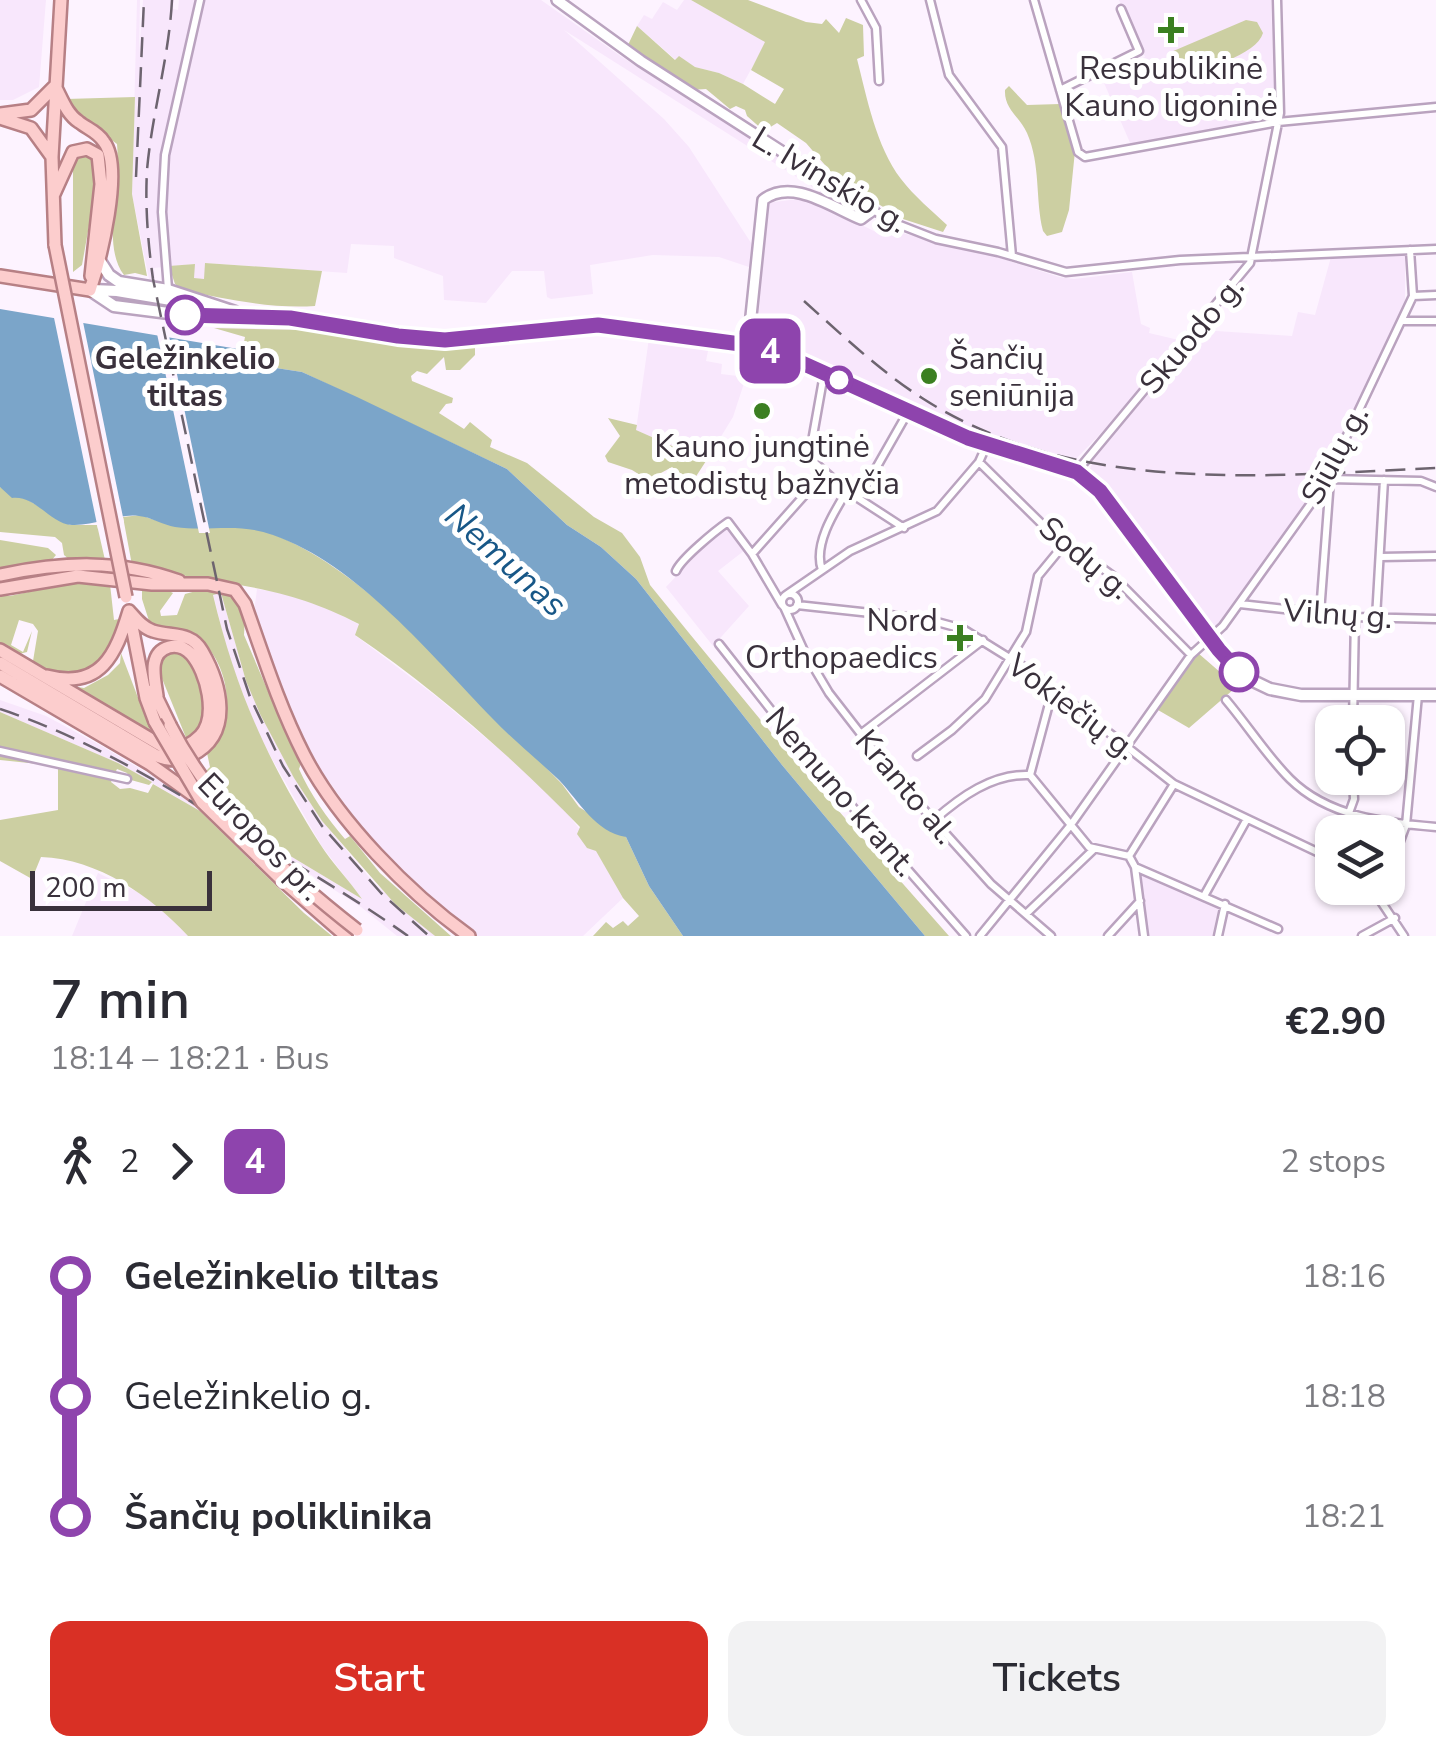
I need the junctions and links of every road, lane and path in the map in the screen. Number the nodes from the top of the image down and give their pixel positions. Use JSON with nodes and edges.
{"nodes":[{"id":1,"x":62,"y":0,"type":"edge"},
{"id":2,"x":200,"y":0,"type":"edge"},
{"id":3,"x":557,"y":0,"type":"edge"},
{"id":4,"x":861,"y":0,"type":"edge"},
{"id":5,"x":930,"y":0,"type":"edge"},
{"id":6,"x":1034,"y":0,"type":"edge"},
{"id":7,"x":1278,"y":0,"type":"edge"},
{"id":8,"x":1121,"y":8,"type":"dead end"},
{"id":9,"x":878,"y":81,"type":"dead end"},
{"id":10,"x":55,"y":86,"type":"junction"},
{"id":11,"x":1060,"y":90,"type":"junction"},
{"id":12,"x":1436,"y":107,"type":"edge"},
{"id":13,"x":0,"y":116,"type":"edge"},
{"id":14,"x":1278,"y":122,"type":"junction"},
{"id":15,"x":52,"y":158,"type":"junction"},
{"id":16,"x":53,"y":198,"type":"junction"},
{"id":17,"x":873,"y":210,"type":"junction"},
{"id":18,"x":1436,"y":249,"type":"edge"},
{"id":19,"x":1410,"y":250,"type":"junction"},
{"id":20,"x":1012,"y":256,"type":"junction"},
{"id":21,"x":1252,"y":256,"type":"junction"},
{"id":22,"x":100,"y":261,"type":"junction"},
{"id":23,"x":0,"y":276,"type":"edge"},
{"id":24,"x":90,"y":290,"type":"junction"},
{"id":25,"x":168,"y":290,"type":"junction"},
{"id":26,"x":1436,"y":295,"type":"edge"},
{"id":27,"x":1413,"y":296,"type":"junction"},
{"id":28,"x":215,"y":307,"type":"junction"},
{"id":29,"x":246,"y":315,"type":"junction"},
{"id":30,"x":1401,"y":321,"type":"junction"},
{"id":31,"x":1436,"y":321,"type":"edge"},
{"id":32,"x":748,"y":345,"type":"junction"},
{"id":33,"x":824,"y":373,"type":"junction"},
{"id":34,"x":908,"y":412,"type":"junction"},
{"id":35,"x":987,"y":444,"type":"junction"},
{"id":36,"x":979,"y":462,"type":"junction"},
{"id":37,"x":825,"y":472,"type":"junction"},
{"id":38,"x":1077,"y":472,"type":"junction"},
{"id":39,"x":1329,"y":479,"type":"junction"},
{"id":40,"x":1384,"y":480,"type":"junction"},
{"id":41,"x":1436,"y":487,"type":"edge"},
{"id":42,"x":847,"y":491,"type":"junction"},
{"id":43,"x":859,"y":498,"type":"junction"},
{"id":44,"x":904,"y":528,"type":"junction"},
{"id":45,"x":1066,"y":542,"type":"junction"},
{"id":46,"x":752,"y":554,"type":"junction"},
{"id":47,"x":1436,"y":556,"type":"edge"},
{"id":48,"x":1381,"y":557,"type":"junction"},
{"id":49,"x":822,"y":570,"type":"junction"},
{"id":50,"x":676,"y":571,"type":"dead end"},
{"id":51,"x":0,"y":575,"type":"edge"},
{"id":52,"x":183,"y":582,"type":"junction"},
{"id":53,"x":0,"y":589,"type":"edge"},
{"id":54,"x":788,"y":602,"type":"junction"},
{"id":55,"x":1240,"y":604,"type":"junction"},
{"id":56,"x":129,"y":612,"type":"junction"},
{"id":57,"x":1320,"y":613,"type":"junction"},
{"id":58,"x":1355,"y":616,"type":"junction"},
{"id":59,"x":1376,"y":618,"type":"junction"},
{"id":60,"x":1436,"y":619,"type":"edge"},
{"id":61,"x":1210,"y":639,"type":"junction"},
{"id":62,"x":982,"y":640,"type":"junction"},
{"id":63,"x":719,"y":644,"type":"dead end"},
{"id":64,"x":0,"y":650,"type":"edge"},
{"id":65,"x":1191,"y":654,"type":"junction"},
{"id":66,"x":1011,"y":658,"type":"junction"},
{"id":67,"x":0,"y":663,"type":"edge"},
{"id":68,"x":143,"y":673,"type":"junction"},
{"id":69,"x":36,"y":674,"type":"junction"},
{"id":70,"x":0,"y":676,"type":"edge"},
{"id":71,"x":1053,"y":688,"type":"junction"},
{"id":72,"x":1353,"y":694,"type":"junction"},
{"id":73,"x":1418,"y":695,"type":"junction"},
{"id":74,"x":157,"y":696,"type":"junction"},
{"id":75,"x":1436,"y":696,"type":"edge"},
{"id":76,"x":1226,"y":700,"type":"dead end"},
{"id":77,"x":1353,"y":705,"type":"edge"},
{"id":78,"x":862,"y":734,"type":"junction"},
{"id":79,"x":1127,"y":748,"type":"junction"},
{"id":80,"x":0,"y":751,"type":"edge"},
{"id":81,"x":917,"y":756,"type":"dead end"},
{"id":82,"x":1030,"y":775,"type":"junction"},
{"id":83,"x":127,"y":779,"type":"dead end"},
{"id":84,"x":1174,"y":784,"type":"junction"},
{"id":85,"x":1354,"y":795,"type":"edge"},
{"id":86,"x":202,"y":802,"type":"junction"},
{"id":87,"x":1349,"y":813,"type":"junction"},
{"id":88,"x":1247,"y":818,"type":"junction"},
{"id":89,"x":934,"y":821,"type":"junction"},
{"id":90,"x":1406,"y":824,"type":"junction"},
{"id":91,"x":1070,"y":826,"type":"junction"},
{"id":92,"x":1436,"y":827,"type":"edge"},
{"id":93,"x":1093,"y":850,"type":"junction"},
{"id":94,"x":1315,"y":851,"type":"edge"},
{"id":95,"x":1128,"y":856,"type":"junction"},
{"id":96,"x":1135,"y":867,"type":"junction"},
{"id":97,"x":1204,"y":896,"type":"junction"},
{"id":98,"x":1140,"y":900,"type":"junction"},
{"id":99,"x":1011,"y":901,"type":"junction"},
{"id":100,"x":1225,"y":904,"type":"junction"},
{"id":101,"x":1387,"y":905,"type":"edge"},
{"id":102,"x":1026,"y":914,"type":"junction"},
{"id":103,"x":1395,"y":918,"type":"junction"},
{"id":104,"x":1278,"y":929,"type":"dead end"},
{"id":105,"x":356,"y":934,"type":"edge"},
{"id":106,"x":468,"y":936,"type":"edge"},
{"id":107,"x":966,"y":936,"type":"edge"},
{"id":108,"x":980,"y":936,"type":"edge"},
{"id":109,"x":1051,"y":936,"type":"edge"},
{"id":110,"x":1108,"y":936,"type":"edge"},
{"id":111,"x":1144,"y":936,"type":"edge"},
{"id":112,"x":1218,"y":936,"type":"edge"},
{"id":113,"x":1362,"y":936,"type":"edge"},
{"id":114,"x":1404,"y":936,"type":"edge"}],
"edges":[{"from":1,"to":10,"type":"main road","name":"Europos pr."},
{"from":2,"to":25,"type":"street"},
{"from":3,"to":17,"type":"street","name":"L. Ivinskio g."},
{"from":4,"to":9,"type":"street"},
{"from":5,"to":20,"type":"street"},
{"from":6,"to":11,"type":"street"},
{"from":7,"to":14,"type":"street","name":"Skuodo g."},
{"from":8,"to":11,"type":"street"},
{"from":10,"to":13,"type":"main road"},
{"from":10,"to":15,"type":"main road","name":"Europos pr."},
{"from":10,"to":22,"type":"main road"},
{"from":11,"to":14,"type":"street"},
{"from":12,"to":14,"type":"street"},
{"from":13,"to":15,"type":"main road"},
{"from":14,"to":21,"type":"street","name":"Skuodo g."},
{"from":15,"to":16,"type":"main road","name":"Europos pr."},
{"from":16,"to":24,"type":"main road"},
{"from":16,"to":56,"type":"main road","name":"Europos pr.","bridge":true},
{"from":17,"to":20,"type":"street","name":"L. Ivinskio g."},
{"from":17,"to":32,"type":"street"},
{"from":18,"to":19,"type":"street","name":"L. Ivinskio g."},
{"from":19,"to":21,"type":"street","name":"L. Ivinskio g."},
{"from":19,"to":27,"type":"street","name":"Siūlų g."},
{"from":20,"to":21,"type":"street","name":"L. Ivinskio g."},
{"from":21,"to":38,"type":"street","name":"Skuodo g."},
{"from":22,"to":24,"type":"main road"},
{"from":22,"to":25,"type":"main road"},
{"from":23,"to":24,"type":"main road"},
{"from":24,"to":28,"type":"main road"},
{"from":24,"to":29,"type":"main road"},
{"from":25,"to":28,"type":"main road"},
{"from":26,"to":27,"type":"street"},
{"from":27,"to":30,"type":"street","name":"Siūlų g."},
{"from":28,"to":29,"type":"main road"},
{"from":29,"to":32,"type":"main road"},
{"from":30,"to":31,"type":"street"},
{"from":30,"to":39,"type":"street","name":"Siūlų g."},
{"from":32,"to":33,"type":"main road"},
{"from":33,"to":34,"type":"main road"},
{"from":33,"to":37,"type":"street"},
{"from":34,"to":35,"type":"main road"},
{"from":34,"to":43,"type":"street"},
{"from":35,"to":36,"type":"street"},
{"from":35,"to":38,"type":"main road"},
{"from":36,"to":44,"type":"street"},
{"from":36,"to":45,"type":"street","name":"Sodų g."},
{"from":37,"to":42,"type":"street"},
{"from":37,"to":46,"type":"street"},
{"from":38,"to":61,"type":"main road"},
{"from":39,"to":40,"type":"street"},
{"from":39,"to":55,"type":"street","name":"Siūlų g."},
{"from":39,"to":57,"type":"street"},
{"from":40,"to":41,"type":"street"},
{"from":40,"to":48,"type":"street"},
{"from":42,"to":43,"type":"street"},
{"from":42,"to":49,"type":"street"},
{"from":43,"to":44,"type":"street"},
{"from":44,"to":49,"type":"street"},
{"from":45,"to":65,"type":"street","name":"Sodų g."},
{"from":45,"to":66,"type":"street"},
{"from":46,"to":50,"type":"street","name":"Kranto al."},
{"from":46,"to":54,"type":"street","name":"Kranto al."},
{"from":47,"to":48,"type":"street"},
{"from":48,"to":59,"type":"street"},
{"from":49,"to":54,"type":"street"},
{"from":51,"to":52,"type":"main road"},
{"from":52,"to":53,"type":"main road"},
{"from":52,"to":106,"type":"main road"},
{"from":54,"to":62,"type":"street","name":"Vokiečių g."},
{"from":54,"to":78,"type":"street","name":"Kranto al."},
{"from":55,"to":57,"type":"street","name":"Vilnų g."},
{"from":55,"to":61,"type":"street","name":"Siūlų g."},
{"from":56,"to":67,"type":"main road"},
{"from":56,"to":68,"type":"main road","name":"Europos pr."},
{"from":56,"to":69,"type":"main road"},
{"from":57,"to":58,"type":"street","name":"Vilnų g."},
{"from":58,"to":59,"type":"street","name":"Vilnų g."},
{"from":58,"to":72,"type":"street"},
{"from":59,"to":60,"type":"street","name":"Vilnų g."},
{"from":61,"to":65,"type":"street","name":"Siūlų g."},
{"from":61,"to":72,"type":"main road"},
{"from":62,"to":66,"type":"street","name":"Vokiečių g."},
{"from":62,"to":78,"type":"street"},
{"from":63,"to":107,"type":"street","name":"Nemuno krant."},
{"from":64,"to":69,"type":"main road"},
{"from":65,"to":79,"type":"street","name":"Siūlų g."},
{"from":66,"to":71,"type":"street","name":"Vokiečių g."},
{"from":66,"to":81,"type":"street"},
{"from":68,"to":74,"type":"main road","name":"Europos pr."},
{"from":68,"to":86,"type":"main road","name":"Europos pr.","bridge":true},
{"from":69,"to":74,"type":"main road"},
{"from":70,"to":86,"type":"main road"},
{"from":71,"to":79,"type":"street","name":"Vokiečių g."},
{"from":71,"to":82,"type":"street"},
{"from":72,"to":73,"type":"main road"},
{"from":72,"to":77,"type":"street"},
{"from":73,"to":75,"type":"main road"},
{"from":73,"to":90,"type":"street"},
{"from":74,"to":105,"type":"main road","name":"Europos pr.","bridge":true},
{"from":76,"to":87,"type":"street"},
{"from":78,"to":89,"type":"street","name":"Kranto al."},
{"from":79,"to":84,"type":"street","name":"Vokiečių g."},
{"from":79,"to":91,"type":"street","name":"Siūlų g."},
{"from":80,"to":83,"type":"street"},
{"from":82,"to":89,"type":"street"},
{"from":82,"to":91,"type":"street"},
{"from":84,"to":88,"type":"street","name":"Vokiečių g."},
{"from":84,"to":95,"type":"street"},
{"from":85,"to":87,"type":"street"},
{"from":86,"to":105,"type":"main road","name":"Europos pr.","bridge":true},
{"from":87,"to":90,"type":"street"},
{"from":88,"to":94,"type":"street","name":"Vokiečių g."},
{"from":88,"to":97,"type":"street"},
{"from":89,"to":99,"type":"street","name":"Kranto al."},
{"from":90,"to":92,"type":"street"},
{"from":91,"to":93,"type":"street"},
{"from":91,"to":99,"type":"street","name":"Siūlų g."},
{"from":93,"to":95,"type":"street"},
{"from":93,"to":102,"type":"street"},
{"from":95,"to":96,"type":"street"},
{"from":96,"to":97,"type":"street"},
{"from":96,"to":98,"type":"street"},
{"from":97,"to":100,"type":"street"},
{"from":98,"to":110,"type":"street"},
{"from":98,"to":111,"type":"street"},
{"from":99,"to":102,"type":"street","name":"Kranto al."},
{"from":99,"to":108,"type":"street","name":"Siūlų g."},
{"from":100,"to":104,"type":"street"},
{"from":100,"to":112,"type":"street"},
{"from":101,"to":103,"type":"street"},
{"from":102,"to":109,"type":"street","name":"Kranto al."},
{"from":103,"to":113,"type":"street"},
{"from":103,"to":114,"type":"street"}]}
